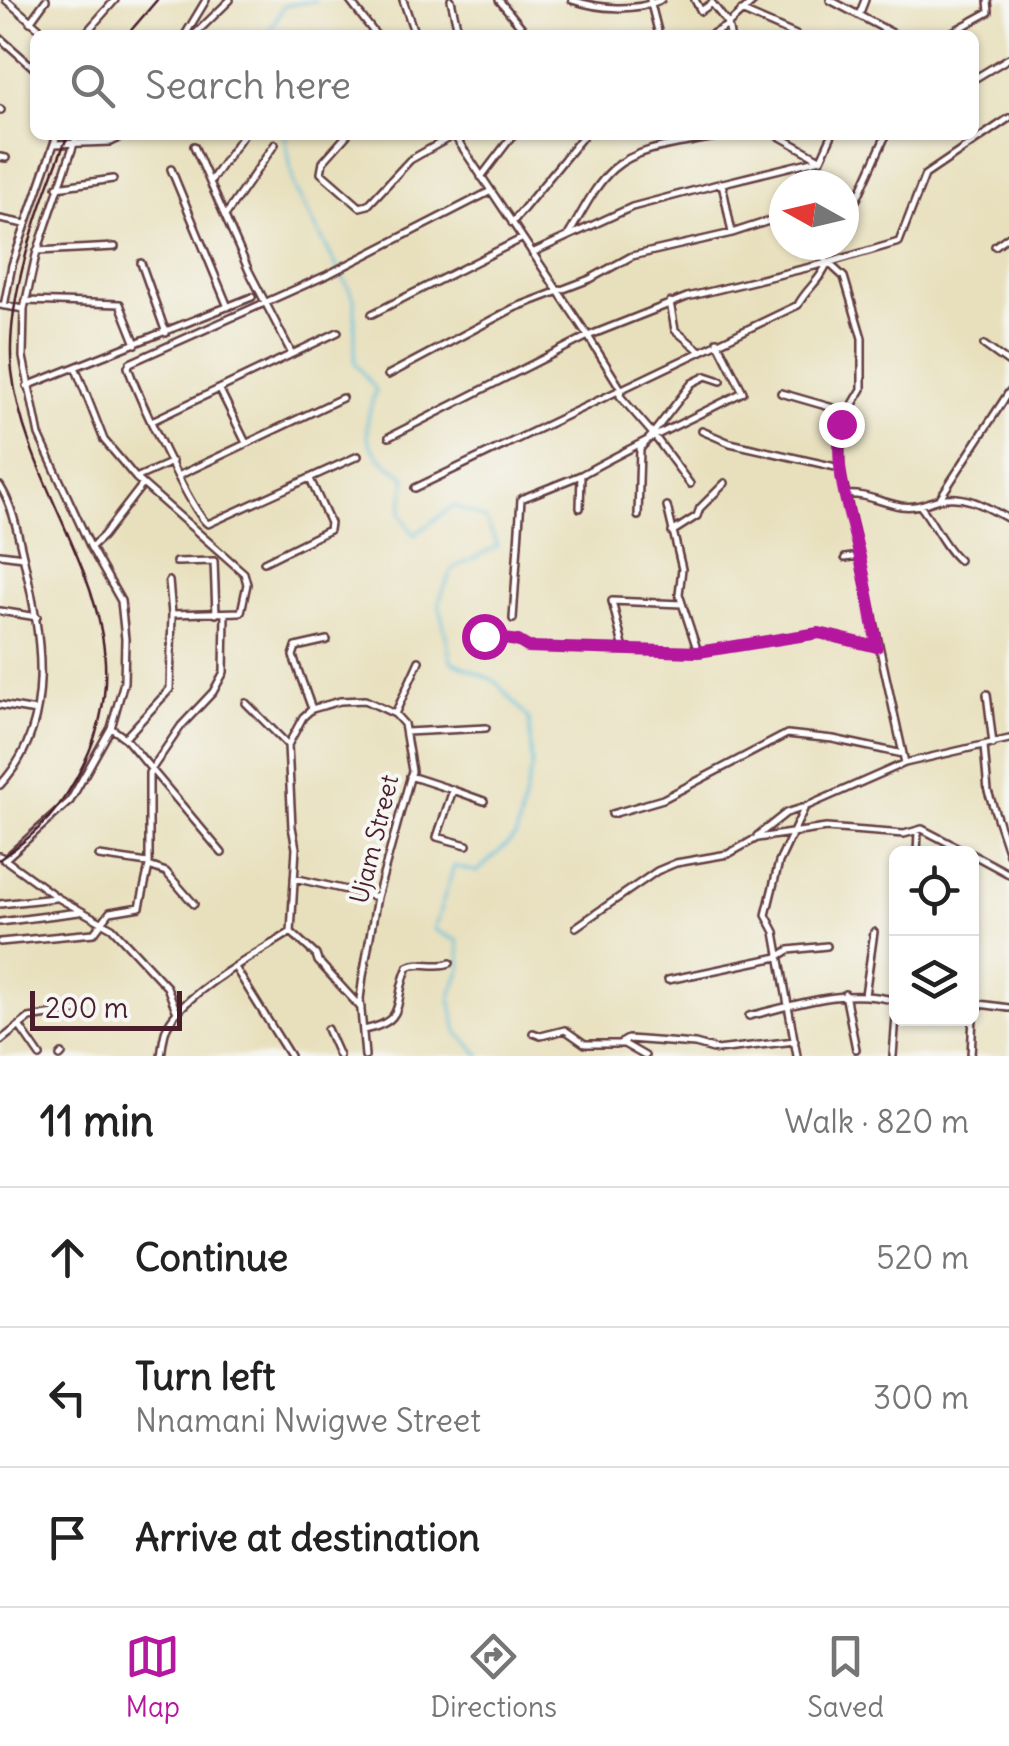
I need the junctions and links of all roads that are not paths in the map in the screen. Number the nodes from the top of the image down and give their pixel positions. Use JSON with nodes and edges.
{"nodes":[{"id":1,"x":6,"y":0,"type":"edge"},
{"id":2,"x":46,"y":0,"type":"edge"},
{"id":3,"x":115,"y":0,"type":"edge"},
{"id":4,"x":206,"y":0,"type":"edge"},
{"id":5,"x":230,"y":0,"type":"edge"},
{"id":6,"x":349,"y":0,"type":"edge"},
{"id":7,"x":403,"y":0,"type":"edge"},
{"id":8,"x":451,"y":0,"type":"edge"},
{"id":9,"x":499,"y":0,"type":"edge"},
{"id":10,"x":572,"y":0,"type":"edge"},
{"id":11,"x":660,"y":0,"type":"edge"},
{"id":12,"x":696,"y":0,"type":"edge"},
{"id":13,"x":755,"y":0,"type":"edge"},
{"id":14,"x":830,"y":0,"type":"edge"},
{"id":15,"x":865,"y":0,"type":"edge"},
{"id":16,"x":988,"y":0,"type":"edge"},
{"id":17,"x":651,"y":2,"type":"edge"},
{"id":18,"x":740,"y":12,"type":"junction"},
{"id":19,"x":859,"y":15,"type":"junction"},
{"id":20,"x":30,"y":22,"type":"junction"},
{"id":21,"x":728,"y":24,"type":"junction"},
{"id":22,"x":40,"y":30,"type":"edge"},
{"id":23,"x":88,"y":30,"type":"edge"},
{"id":24,"x":188,"y":30,"type":"edge"},
{"id":25,"x":199,"y":30,"type":"edge"},
{"id":26,"x":372,"y":30,"type":"edge"},
{"id":27,"x":413,"y":30,"type":"edge"},
{"id":28,"x":458,"y":30,"type":"edge"},
{"id":29,"x":524,"y":30,"type":"edge"},
{"id":30,"x":658,"y":30,"type":"edge"},
{"id":31,"x":718,"y":30,"type":"edge"},
{"id":32,"x":729,"y":30,"type":"edge"},
{"id":33,"x":784,"y":30,"type":"edge"},
{"id":34,"x":887,"y":30,"type":"edge"},
{"id":35,"x":956,"y":30,"type":"edge"},
{"id":36,"x":0,"y":38,"type":"edge"},
{"id":37,"x":1009,"y":58,"type":"edge"},
{"id":38,"x":30,"y":65,"type":"edge"},
{"id":39,"x":979,"y":76,"type":"edge"},
{"id":40,"x":1009,"y":118,"type":"edge"},
{"id":41,"x":979,"y":138,"type":"edge"},
{"id":42,"x":55,"y":140,"type":"edge"},
{"id":43,"x":74,"y":140,"type":"edge"},
{"id":44,"x":115,"y":140,"type":"edge"},
{"id":45,"x":239,"y":140,"type":"edge"},
{"id":46,"x":343,"y":140,"type":"edge"},
{"id":47,"x":445,"y":140,"type":"edge"},
{"id":48,"x":457,"y":140,"type":"edge"},
{"id":49,"x":509,"y":140,"type":"edge"},
{"id":50,"x":580,"y":140,"type":"edge"},
{"id":51,"x":689,"y":140,"type":"edge"},
{"id":52,"x":706,"y":140,"type":"edge"},
{"id":53,"x":786,"y":140,"type":"edge"},
{"id":54,"x":830,"y":140,"type":"edge"},
{"id":55,"x":883,"y":140,"type":"edge"},
{"id":56,"x":977,"y":140,"type":"edge"},
{"id":57,"x":54,"y":144,"type":"junction"},
{"id":58,"x":72,"y":144,"type":"junction"},
{"id":59,"x":275,"y":144,"type":"dead end"},
{"id":60,"x":690,"y":144,"type":"junction"},
{"id":61,"x":194,"y":146,"type":"dead end"},
{"id":62,"x":821,"y":159,"type":"junction"},
{"id":63,"x":171,"y":169,"type":"dead end"},
{"id":64,"x":482,"y":177,"type":"junction"},
{"id":65,"x":112,"y":179,"type":"dead end"},
{"id":66,"x":210,"y":182,"type":"junction"},
{"id":67,"x":722,"y":183,"type":"junction"},
{"id":68,"x":57,"y":187,"type":"junction"},
{"id":69,"x":491,"y":191,"type":"junction"},
{"id":70,"x":859,"y":192,"type":"edge"},
{"id":71,"x":225,"y":216,"type":"junction"},
{"id":72,"x":0,"y":219,"type":"edge"},
{"id":73,"x":769,"y":222,"type":"edge"},
{"id":74,"x":26,"y":224,"type":"junction"},
{"id":75,"x":512,"y":224,"type":"junction"},
{"id":76,"x":732,"y":233,"type":"junction"},
{"id":77,"x":569,"y":234,"type":"junction"},
{"id":78,"x":1009,"y":236,"type":"edge"},
{"id":79,"x":522,"y":238,"type":"junction"},
{"id":80,"x":995,"y":246,"type":"dead end"},
{"id":81,"x":115,"y":247,"type":"dead end"},
{"id":82,"x":37,"y":251,"type":"junction"},
{"id":83,"x":532,"y":253,"type":"junction"},
{"id":84,"x":823,"y":260,"type":"edge"},
{"id":85,"x":141,"y":263,"type":"dead end"},
{"id":86,"x":827,"y":264,"type":"junction"},
{"id":87,"x":556,"y":290,"type":"junction"},
{"id":88,"x":252,"y":296,"type":"dead end"},
{"id":89,"x":26,"y":300,"type":"junction"},
{"id":90,"x":264,"y":302,"type":"junction"},
{"id":91,"x":670,"y":302,"type":"junction"},
{"id":92,"x":2,"y":306,"type":"edge"},
{"id":93,"x":228,"y":307,"type":"junction"},
{"id":94,"x":24,"y":309,"type":"junction"},
{"id":95,"x":372,"y":314,"type":"dead end"},
{"id":96,"x":166,"y":332,"type":"junction"},
{"id":97,"x":338,"y":332,"type":"dead end"},
{"id":98,"x":588,"y":336,"type":"junction"},
{"id":99,"x":717,"y":342,"type":"junction"},
{"id":100,"x":136,"y":344,"type":"junction"},
{"id":101,"x":984,"y":345,"type":"dead end"},
{"id":102,"x":699,"y":350,"type":"junction"},
{"id":103,"x":292,"y":354,"type":"junction"},
{"id":104,"x":1009,"y":363,"type":"edge"},
{"id":105,"x":76,"y":369,"type":"junction"},
{"id":106,"x":388,"y":375,"type":"dead end"},
{"id":107,"x":721,"y":381,"type":"dead end"},
{"id":108,"x":27,"y":386,"type":"junction"},
{"id":109,"x":621,"y":389,"type":"junction"},
{"id":110,"x":220,"y":390,"type":"junction"},
{"id":111,"x":1009,"y":392,"type":"edge"},
{"id":112,"x":781,"y":393,"type":"dead end"},
{"id":113,"x":342,"y":398,"type":"dead end"},
{"id":114,"x":847,"y":412,"type":"junction"},
{"id":115,"x":152,"y":421,"type":"junction"},
{"id":116,"x":702,"y":431,"type":"dead end"},
{"id":117,"x":652,"y":434,"type":"junction"},
{"id":118,"x":389,"y":438,"type":"dead end"},
{"id":119,"x":246,"y":442,"type":"junction"},
{"id":120,"x":358,"y":456,"type":"dead end"},
{"id":121,"x":172,"y":462,"type":"junction"},
{"id":122,"x":840,"y":468,"type":"junction"},
{"id":123,"x":581,"y":475,"type":"junction"},
{"id":124,"x":178,"y":476,"type":"junction"},
{"id":125,"x":136,"y":478,"type":"junction"},
{"id":126,"x":310,"y":479,"type":"junction"},
{"id":127,"x":143,"y":484,"type":"junction"},
{"id":128,"x":690,"y":484,"type":"dead end"},
{"id":129,"x":725,"y":484,"type":"dead end"},
{"id":130,"x":0,"y":486,"type":"edge"},
{"id":131,"x":415,"y":488,"type":"dead end"},
{"id":132,"x":844,"y":495,"type":"junction"},
{"id":133,"x":939,"y":499,"type":"junction"},
{"id":134,"x":667,"y":506,"type":"dead end"},
{"id":135,"x":921,"y":506,"type":"junction"},
{"id":136,"x":580,"y":508,"type":"dead end"},
{"id":137,"x":638,"y":516,"type":"dead end"},
{"id":138,"x":1009,"y":520,"type":"edge"},
{"id":139,"x":672,"y":532,"type":"junction"},
{"id":140,"x":90,"y":548,"type":"junction"},
{"id":141,"x":0,"y":554,"type":"edge"},
{"id":142,"x":227,"y":555,"type":"junction"},
{"id":143,"x":860,"y":556,"type":"junction"},
{"id":144,"x":23,"y":557,"type":"junction"},
{"id":145,"x":845,"y":558,"type":"dead end"},
{"id":146,"x":214,"y":560,"type":"junction"},
{"id":147,"x":959,"y":560,"type":"dead end"},
{"id":148,"x":176,"y":562,"type":"dead end"},
{"id":149,"x":264,"y":562,"type":"dead end"},
{"id":150,"x":169,"y":581,"type":"dead end"},
{"id":151,"x":682,"y":604,"type":"junction"},
{"id":152,"x":0,"y":612,"type":"edge"},
{"id":153,"x":172,"y":614,"type":"junction"},
{"id":154,"x":216,"y":614,"type":"junction"},
{"id":155,"x":225,"y":614,"type":"junction"},
{"id":156,"x":38,"y":618,"type":"junction"},
{"id":157,"x":513,"y":618,"type":"dead end"},
{"id":158,"x":484,"y":636,"type":"dead end"},
{"id":159,"x":326,"y":640,"type":"dead end"},
{"id":160,"x":877,"y":647,"type":"junction"},
{"id":161,"x":624,"y":650,"type":"junction"},
{"id":162,"x":698,"y":652,"type":"junction"},
{"id":163,"x":420,"y":661,"type":"dead end"},
{"id":164,"x":987,"y":694,"type":"dead end"},
{"id":165,"x":246,"y":703,"type":"dead end"},
{"id":166,"x":0,"y":704,"type":"edge"},
{"id":167,"x":312,"y":709,"type":"junction"},
{"id":168,"x":36,"y":711,"type":"junction"},
{"id":169,"x":395,"y":714,"type":"junction"},
{"id":170,"x":111,"y":728,"type":"junction"},
{"id":171,"x":486,"y":728,"type":"dead end"},
{"id":172,"x":406,"y":732,"type":"junction"},
{"id":173,"x":125,"y":738,"type":"junction"},
{"id":174,"x":1009,"y":739,"type":"edge"},
{"id":175,"x":288,"y":744,"type":"junction"},
{"id":176,"x":993,"y":744,"type":"junction"},
{"id":177,"x":984,"y":746,"type":"junction"},
{"id":178,"x":903,"y":754,"type":"junction"},
{"id":179,"x":905,"y":763,"type":"junction"},
{"id":180,"x":151,"y":768,"type":"junction"},
{"id":181,"x":410,"y":776,"type":"junction"},
{"id":182,"x":0,"y":785,"type":"edge"},
{"id":183,"x":453,"y":790,"type":"junction"},
{"id":184,"x":484,"y":800,"type":"dead end"},
{"id":185,"x":805,"y":808,"type":"junction"},
{"id":186,"x":612,"y":814,"type":"dead end"},
{"id":187,"x":918,"y":830,"type":"junction"},
{"id":188,"x":793,"y":834,"type":"junction"},
{"id":189,"x":748,"y":843,"type":"junction"},
{"id":190,"x":467,"y":845,"type":"dead end"},
{"id":191,"x":917,"y":846,"type":"edge"},
{"id":192,"x":957,"y":846,"type":"edge"},
{"id":193,"x":222,"y":853,"type":"dead end"},
{"id":194,"x":1009,"y":854,"type":"edge"},
{"id":195,"x":99,"y":856,"type":"dead end"},
{"id":196,"x":2,"y":858,"type":"edge"},
{"id":197,"x":979,"y":858,"type":"edge"},
{"id":198,"x":149,"y":864,"type":"junction"},
{"id":199,"x":1009,"y":874,"type":"edge"},
{"id":200,"x":294,"y":878,"type":"junction"},
{"id":201,"x":377,"y":897,"type":"junction"},
{"id":202,"x":58,"y":898,"type":"junction"},
{"id":203,"x":0,"y":904,"type":"edge"},
{"id":204,"x":194,"y":904,"type":"dead end"},
{"id":205,"x":82,"y":912,"type":"junction"},
{"id":206,"x":0,"y":922,"type":"edge"},
{"id":207,"x":103,"y":922,"type":"junction"},
{"id":208,"x":576,"y":927,"type":"dead end"},
{"id":209,"x":291,"y":932,"type":"junction"},
{"id":210,"x":874,"y":932,"type":"dead end"},
{"id":211,"x":0,"y":942,"type":"edge"},
{"id":212,"x":827,"y":946,"type":"dead end"},
{"id":213,"x":778,"y":957,"type":"junction"},
{"id":214,"x":450,"y":963,"type":"dead end"},
{"id":215,"x":236,"y":969,"type":"junction"},
{"id":216,"x":668,"y":980,"type":"dead end"},
{"id":217,"x":845,"y":994,"type":"junction"},
{"id":218,"x":865,"y":995,"type":"junction"},
{"id":219,"x":889,"y":1000,"type":"edge"},
{"id":220,"x":979,"y":1004,"type":"edge"},
{"id":221,"x":788,"y":1006,"type":"junction"},
{"id":222,"x":1009,"y":1008,"type":"edge"},
{"id":223,"x":362,"y":1009,"type":"junction"},
{"id":224,"x":81,"y":1010,"type":"dead end"},
{"id":225,"x":176,"y":1013,"type":"junction"},
{"id":226,"x":749,"y":1016,"type":"dead end"},
{"id":227,"x":895,"y":1026,"type":"edge"},
{"id":228,"x":973,"y":1026,"type":"edge"},
{"id":229,"x":20,"y":1027,"type":"junction"},
{"id":230,"x":327,"y":1029,"type":"dead end"},
{"id":231,"x":363,"y":1030,"type":"junction"},
{"id":232,"x":533,"y":1034,"type":"dead end"},
{"id":233,"x":0,"y":1041,"type":"edge"},
{"id":234,"x":795,"y":1041,"type":"junction"},
{"id":235,"x":620,"y":1044,"type":"junction"},
{"id":236,"x":763,"y":1045,"type":"junction"},
{"id":237,"x":856,"y":1049,"type":"dead end"},
{"id":238,"x":40,"y":1056,"type":"edge"},
{"id":239,"x":161,"y":1056,"type":"edge"},
{"id":240,"x":290,"y":1056,"type":"edge"},
{"id":241,"x":339,"y":1056,"type":"edge"},
{"id":242,"x":364,"y":1056,"type":"edge"},
{"id":243,"x":644,"y":1056,"type":"edge"},
{"id":244,"x":764,"y":1056,"type":"edge"},
{"id":245,"x":797,"y":1056,"type":"edge"},
{"id":246,"x":893,"y":1056,"type":"edge"},
{"id":247,"x":971,"y":1056,"type":"edge"}],
"edges":[{"from":1,"to":20,"type":"street"},
{"from":2,"to":20,"type":"street"},
{"from":3,"to":23,"type":"street"},
{"from":4,"to":24,"type":"street"},
{"from":5,"to":25,"type":"street"},
{"from":6,"to":26,"type":"street"},
{"from":7,"to":27,"type":"street"},
{"from":8,"to":28,"type":"street"},
{"from":9,"to":29,"type":"street"},
{"from":10,"to":17,"type":"street"},
{"from":11,"to":17,"type":"street"},
{"from":12,"to":21,"type":"street"},
{"from":13,"to":18,"type":"street"},
{"from":14,"to":19,"type":"street"},
{"from":15,"to":19,"type":"street"},
{"from":16,"to":35,"type":"street"},
{"from":17,"to":30,"type":"street"},
{"from":18,"to":21,"type":"street"},
{"from":18,"to":33,"type":"street"},
{"from":19,"to":34,"type":"street"},
{"from":20,"to":22,"type":"street"},
{"from":21,"to":31,"type":"street"},
{"from":21,"to":32,"type":"street"},
{"from":36,"to":38,"type":"street"},
{"from":37,"to":39,"type":"street"},
{"from":40,"to":41,"type":"street"},
{"from":42,"to":57,"type":"street"},
{"from":43,"to":58,"type":"street"},
{"from":44,"to":58,"type":"street"},
{"from":45,"to":66,"type":"street"},
{"from":46,"to":47,"type":"street"},
{"from":48,"to":64,"type":"street"},
{"from":49,"to":64,"type":"street"},
{"from":50,"to":75,"type":"street"},
{"from":51,"to":60,"type":"street"},
{"from":52,"to":60,"type":"street"},
{"from":53,"to":62,"type":"street"},
{"from":54,"to":62,"type":"street"},
{"from":55,"to":70,"type":"street"},
{"from":56,"to":86,"type":"street"},
{"from":57,"to":58,"type":"street"},
{"from":57,"to":74,"type":"street"},
{"from":58,"to":68,"type":"street"},
{"from":59,"to":71,"type":"street"},
{"from":60,"to":77,"type":"street"},
{"from":61,"to":66,"type":"street"},
{"from":62,"to":67,"type":"street"},
{"from":63,"to":93,"type":"street"},
{"from":64,"to":69,"type":"street"},
{"from":65,"to":68,"type":"street"},
{"from":66,"to":71,"type":"street"},
{"from":67,"to":76,"type":"street"},
{"from":67,"to":77,"type":"street"},
{"from":68,"to":82,"type":"street"},
{"from":69,"to":75,"type":"street"},
{"from":69,"to":90,"type":"street"},
{"from":71,"to":90,"type":"street"},
{"from":72,"to":74,"type":"street"},
{"from":73,"to":76,"type":"street"},
{"from":74,"to":92,"type":"street"},
{"from":75,"to":79,"type":"street"},
{"from":76,"to":87,"type":"street"},
{"from":77,"to":83,"type":"street"},
{"from":78,"to":80,"type":"street"},
{"from":79,"to":83,"type":"street"},
{"from":79,"to":95,"type":"street"},
{"from":81,"to":82,"type":"street"},
{"from":82,"to":89,"type":"street"},
{"from":83,"to":87,"type":"street"},
{"from":84,"to":86,"type":"street"},
{"from":85,"to":96,"type":"street"},
{"from":86,"to":91,"type":"street"},
{"from":86,"to":99,"type":"street"},
{"from":86,"to":114,"type":"street"},
{"from":87,"to":98,"type":"street"},
{"from":87,"to":106,"type":"street"},
{"from":88,"to":93,"type":"street"},
{"from":89,"to":94,"type":"street"},
{"from":89,"to":100,"type":"street"},
{"from":90,"to":103,"type":"street"},
{"from":90,"to":115,"type":"street"},
{"from":91,"to":98,"type":"street"},
{"from":91,"to":102,"type":"street"},
{"from":92,"to":94,"type":"street"},
{"from":93,"to":96,"type":"street"},
{"from":94,"to":108,"type":"street"},
{"from":96,"to":100,"type":"street"},
{"from":97,"to":103,"type":"street"},
{"from":98,"to":109,"type":"street"},
{"from":98,"to":118,"type":"street"},
{"from":99,"to":102,"type":"street"},
{"from":99,"to":117,"type":"street"},
{"from":100,"to":105,"type":"street"},
{"from":101,"to":104,"type":"street"},
{"from":102,"to":109,"type":"street"},
{"from":103,"to":110,"type":"street"},
{"from":105,"to":108,"type":"street"},
{"from":105,"to":125,"type":"street"},
{"from":107,"to":117,"type":"street"},
{"from":108,"to":140,"type":"street"},
{"from":109,"to":117,"type":"street"},
{"from":109,"to":131,"type":"street"},
{"from":110,"to":115,"type":"street"},
{"from":110,"to":119,"type":"street"},
{"from":111,"to":133,"type":"street"},
{"from":112,"to":114,"type":"street"},
{"from":113,"to":119,"type":"street"},
{"from":114,"to":122,"type":"street"},
{"from":115,"to":121,"type":"street"},
{"from":116,"to":122,"type":"street"},
{"from":117,"to":123,"type":"street"},
{"from":117,"to":128,"type":"street"},
{"from":117,"to":137,"type":"street"},
{"from":119,"to":124,"type":"street"},
{"from":120,"to":126,"type":"street"},
{"from":121,"to":124,"type":"street"},
{"from":121,"to":125,"type":"street"},
{"from":122,"to":132,"type":"street"},
{"from":123,"to":136,"type":"street"},
{"from":123,"to":157,"type":"street"},
{"from":124,"to":126,"type":"street"},
{"from":125,"to":127,"type":"street"},
{"from":126,"to":149,"type":"street"},
{"from":127,"to":140,"type":"street"},
{"from":127,"to":142,"type":"street"},
{"from":129,"to":139,"type":"street"},
{"from":130,"to":144,"type":"street"},
{"from":132,"to":135,"type":"street"},
{"from":132,"to":143,"type":"street"},
{"from":133,"to":135,"type":"street"},
{"from":133,"to":138,"type":"street"},
{"from":134,"to":139,"type":"street"},
{"from":135,"to":147,"type":"street"},
{"from":139,"to":151,"type":"street"},
{"from":140,"to":170,"type":"street"},
{"from":141,"to":144,"type":"street"},
{"from":142,"to":146,"type":"street"},
{"from":142,"to":155,"type":"street"},
{"from":143,"to":145,"type":"street"},
{"from":143,"to":160,"type":"street"},
{"from":144,"to":156,"type":"street"},
{"from":146,"to":148,"type":"street"},
{"from":146,"to":154,"type":"street"},
{"from":150,"to":153,"type":"street"},
{"from":151,"to":161,"type":"street"},
{"from":151,"to":162,"type":"street"},
{"from":152,"to":156,"type":"street"},
{"from":153,"to":154,"type":"street"},
{"from":153,"to":173,"type":"street"},
{"from":154,"to":155,"type":"street"},
{"from":155,"to":180,"type":"street"},
{"from":156,"to":168,"type":"street"},
{"from":158,"to":161,"type":"street"},
{"from":159,"to":167,"type":"street"},
{"from":160,"to":162,"type":"street"},
{"from":160,"to":178,"type":"street"},
{"from":161,"to":162,"type":"street"},
{"from":163,"to":169,"type":"street"},
{"from":164,"to":176,"type":"street"},
{"from":165,"to":175,"type":"street"},
{"from":166,"to":168,"type":"street"},
{"from":167,"to":169,"type":"street"},
{"from":167,"to":175,"type":"street"},
{"from":168,"to":182,"type":"street"},
{"from":169,"to":172,"type":"street","name":"Ujam Street"},
{"from":170,"to":173,"type":"street"},
{"from":170,"to":196,"type":"street"},
{"from":171,"to":172,"type":"street"},
{"from":172,"to":181,"type":"street","name":"Ujam Street"},
{"from":173,"to":180,"type":"street"},
{"from":174,"to":176,"type":"street"},
{"from":175,"to":200,"type":"street"},
{"from":176,"to":177,"type":"street"},
{"from":177,"to":179,"type":"street"},
{"from":177,"to":194,"type":"street"},
{"from":178,"to":179,"type":"street"},
{"from":178,"to":186,"type":"street"},
{"from":179,"to":185,"type":"street"},
{"from":180,"to":193,"type":"street"},
{"from":180,"to":198,"type":"street"},
{"from":181,"to":183,"type":"street"},
{"from":181,"to":201,"type":"street","name":"Ujam Street"},
{"from":183,"to":184,"type":"street"},
{"from":183,"to":190,"type":"street"},
{"from":185,"to":188,"type":"street"},
{"from":185,"to":189,"type":"street"},
{"from":187,"to":188,"type":"street"},
{"from":187,"to":191,"type":"street"},
{"from":187,"to":192,"type":"street"},
{"from":188,"to":189,"type":"street"},
{"from":188,"to":213,"type":"street"},
{"from":189,"to":208,"type":"street"},
{"from":195,"to":198,"type":"street"},
{"from":196,"to":202,"type":"street"},
{"from":197,"to":199,"type":"street"},
{"from":198,"to":204,"type":"street"},
{"from":198,"to":207,"type":"street"},
{"from":200,"to":201,"type":"street"},
{"from":200,"to":209,"type":"street"},
{"from":201,"to":223,"type":"street","name":"Ujam Street"},
{"from":202,"to":203,"type":"street"},
{"from":202,"to":205,"type":"street"},
{"from":205,"to":206,"type":"street"},
{"from":205,"to":207,"type":"street"},
{"from":207,"to":211,"type":"street"},
{"from":207,"to":225,"type":"street"},
{"from":209,"to":215,"type":"street"},
{"from":209,"to":223,"type":"street"},
{"from":210,"to":218,"type":"street"},
{"from":212,"to":213,"type":"street"},
{"from":213,"to":216,"type":"street"},
{"from":213,"to":221,"type":"street"},
{"from":214,"to":231,"type":"street"},
{"from":215,"to":225,"type":"street"},
{"from":215,"to":240,"type":"street"},
{"from":217,"to":218,"type":"street"},
{"from":217,"to":221,"type":"street"},
{"from":217,"to":237,"type":"street"},
{"from":218,"to":219,"type":"street"},
{"from":220,"to":222,"type":"street"},
{"from":221,"to":226,"type":"street"},
{"from":221,"to":234,"type":"street"},
{"from":223,"to":231,"type":"street","name":"Ujam Street"},
{"from":224,"to":229,"type":"street"},
{"from":225,"to":239,"type":"street"},
{"from":227,"to":246,"type":"street"},
{"from":228,"to":247,"type":"street"},
{"from":229,"to":233,"type":"street"},
{"from":229,"to":238,"type":"street"},
{"from":230,"to":241,"type":"street"},
{"from":231,"to":242,"type":"street","name":"Ujam Street"},
{"from":232,"to":235,"type":"street"},
{"from":234,"to":236,"type":"street"},
{"from":234,"to":245,"type":"street"},
{"from":235,"to":236,"type":"street"},
{"from":235,"to":243,"type":"street"},
{"from":236,"to":244,"type":"street"}]}
